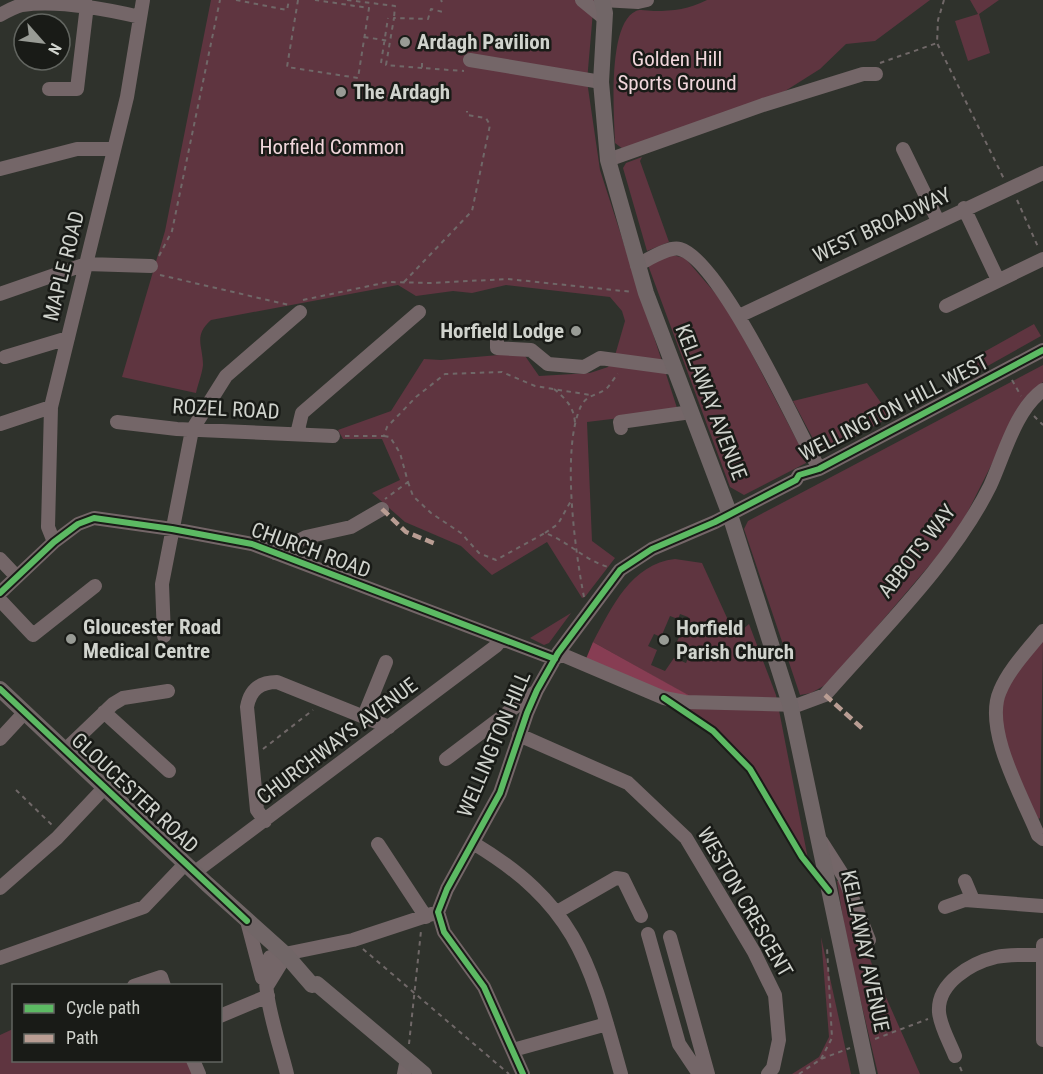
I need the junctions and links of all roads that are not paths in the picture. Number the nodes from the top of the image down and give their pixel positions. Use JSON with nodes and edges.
{"nodes":[{"id":1,"x":143,"y":0,"type":"edge"},
{"id":2,"x":582,"y":0,"type":"edge"},
{"id":3,"x":647,"y":0,"type":"edge"},
{"id":4,"x":87,"y":5,"type":"junction"},
{"id":5,"x":606,"y":5,"type":"edge"},
{"id":6,"x":0,"y":15,"type":"edge"},
{"id":7,"x":140,"y":16,"type":"junction"},
{"id":8,"x":470,"y":66,"type":"road end"},
{"id":9,"x":870,"y":74,"type":"road end"},
{"id":10,"x":601,"y":82,"type":"junction"},
{"id":11,"x":49,"y":89,"type":"dead end"},
{"id":12,"x":903,"y":148,"type":"dead end"},
{"id":13,"x":114,"y":149,"type":"junction"},
{"id":14,"x":608,"y":160,"type":"junction"},
{"id":15,"x":0,"y":169,"type":"edge"},
{"id":16,"x":1043,"y":173,"type":"edge"},
{"id":17,"x":964,"y":208,"type":"junction"},
{"id":18,"x":938,"y":221,"type":"junction"},
{"id":19,"x":1043,"y":259,"type":"edge"},
{"id":20,"x":86,"y":264,"type":"junction"},
{"id":21,"x":637,"y":265,"type":"junction"},
{"id":22,"x":152,"y":267,"type":"road end"},
{"id":23,"x":998,"y":280,"type":"junction"},
{"id":24,"x":0,"y":294,"type":"edge"},
{"id":25,"x":946,"y":306,"type":"dead end"},
{"id":26,"x":300,"y":312,"type":"dead end"},
{"id":27,"x":419,"y":312,"type":"dead end"},
{"id":28,"x":739,"y":316,"type":"junction"},
{"id":29,"x":497,"y":335,"type":"dead end"},
{"id":30,"x":68,"y":338,"type":"junction"},
{"id":31,"x":1043,"y":350,"type":"edge"},
{"id":32,"x":5,"y":357,"type":"dead end"},
{"id":33,"x":674,"y":368,"type":"junction"},
{"id":34,"x":1043,"y":390,"type":"edge"},
{"id":35,"x":51,"y":407,"type":"junction"},
{"id":36,"x":691,"y":412,"type":"junction"},
{"id":37,"x":117,"y":422,"type":"dead end"},
{"id":38,"x":0,"y":424,"type":"edge"},
{"id":39,"x":621,"y":428,"type":"dead end"},
{"id":40,"x":192,"y":430,"type":"junction"},
{"id":41,"x":297,"y":434,"type":"junction"},
{"id":42,"x":333,"y":436,"type":"road end"},
{"id":43,"x":815,"y":471,"type":"junction"},
{"id":44,"x":384,"y":507,"type":"road end"},
{"id":45,"x":730,"y":515,"type":"junction"},
{"id":46,"x":172,"y":529,"type":"junction"},
{"id":47,"x":54,"y":542,"type":"junction"},
{"id":48,"x":275,"y":553,"type":"junction"},
{"id":49,"x":0,"y":559,"type":"edge"},
{"id":50,"x":17,"y":577,"type":"junction"},
{"id":51,"x":95,"y":586,"type":"dead end"},
{"id":52,"x":0,"y":593,"type":"edge"},
{"id":53,"x":0,"y":600,"type":"edge"},
{"id":54,"x":1043,"y":631,"type":"edge"},
{"id":55,"x":164,"y":636,"type":"dead end"},
{"id":56,"x":502,"y":639,"type":"junction"},
{"id":57,"x":556,"y":656,"type":"junction"},
{"id":58,"x":386,"y":662,"type":"dead end"},
{"id":59,"x":0,"y":689,"type":"edge"},
{"id":60,"x":537,"y":690,"type":"junction"},
{"id":61,"x":168,"y":691,"type":"dead end"},
{"id":62,"x":790,"y":704,"type":"junction"},
{"id":63,"x":25,"y":712,"type":"junction"},
{"id":64,"x":104,"y":712,"type":"junction"},
{"id":65,"x":364,"y":716,"type":"junction"},
{"id":66,"x":389,"y":727,"type":"junction"},
{"id":67,"x":519,"y":735,"type":"junction"},
{"id":68,"x":0,"y":739,"type":"edge"},
{"id":69,"x":65,"y":750,"type":"junction"},
{"id":70,"x":446,"y":759,"type":"dead end"},
{"id":71,"x":169,"y":771,"type":"dead end"},
{"id":72,"x":105,"y":787,"type":"junction"},
{"id":73,"x":265,"y":821,"type":"junction"},
{"id":74,"x":818,"y":837,"type":"junction"},
{"id":75,"x":1043,"y":839,"type":"edge"},
{"id":76,"x":473,"y":843,"type":"junction"},
{"id":77,"x":378,"y":844,"type":"dead end"},
{"id":78,"x":190,"y":868,"type":"junction"},
{"id":79,"x":965,"y":881,"type":"dead end"},
{"id":80,"x":0,"y":888,"type":"edge"},
{"id":81,"x":973,"y":900,"type":"junction"},
{"id":82,"x":1043,"y":906,"type":"edge"},
{"id":83,"x":945,"y":907,"type":"dead end"},
{"id":84,"x":557,"y":912,"type":"junction"},
{"id":85,"x":429,"y":915,"type":"junction"},
{"id":86,"x":642,"y":916,"type":"dead end"},
{"id":87,"x":247,"y":921,"type":"junction"},
{"id":88,"x":648,"y":934,"type":"dead end"},
{"id":89,"x":670,"y":937,"type":"dead end"},
{"id":90,"x":869,"y":940,"type":"dead end"},
{"id":91,"x":1043,"y":945,"type":"edge"},
{"id":92,"x":286,"y":955,"type":"junction"},
{"id":93,"x":1042,"y":955,"type":"edge"},
{"id":94,"x":0,"y":958,"type":"edge"},
{"id":95,"x":140,"y":984,"type":"edge"},
{"id":96,"x":163,"y":984,"type":"edge"},
{"id":97,"x":267,"y":992,"type":"junction"},
{"id":98,"x":222,"y":1015,"type":"edge"},
{"id":99,"x":607,"y":1024,"type":"junction"},
{"id":100,"x":1043,"y":1040,"type":"edge"},
{"id":101,"x":513,"y":1050,"type":"junction"},
{"id":102,"x":955,"y":1056,"type":"dead end"},
{"id":103,"x":406,"y":1067,"type":"edge"},
{"id":104,"x":287,"y":1074,"type":"edge"},
{"id":105,"x":424,"y":1074,"type":"edge"},
{"id":106,"x":523,"y":1074,"type":"edge"},
{"id":107,"x":621,"y":1074,"type":"edge"},
{"id":108,"x":699,"y":1074,"type":"edge"},
{"id":109,"x":708,"y":1074,"type":"edge"},
{"id":110,"x":768,"y":1074,"type":"edge"},
{"id":111,"x":868,"y":1074,"type":"edge"}],
"edges":[{"from":1,"to":7,"type":"street","name":"MAPLE ROAD"},
{"from":2,"to":5,"type":"street"},
{"from":3,"to":5,"type":"street"},
{"from":4,"to":6,"type":"street"},
{"from":4,"to":7,"type":"street"},
{"from":4,"to":11,"type":"street"},
{"from":5,"to":10,"type":"main road","name":"KELLAWAY AVENUE"},
{"from":7,"to":13,"type":"street","name":"MAPLE ROAD"},
{"from":8,"to":10,"type":"street"},
{"from":9,"to":14,"type":"street"},
{"from":10,"to":14,"type":"main road","name":"KELLAWAY AVENUE"},
{"from":12,"to":18,"type":"street"},
{"from":13,"to":15,"type":"street"},
{"from":13,"to":20,"type":"street","name":"MAPLE ROAD"},
{"from":14,"to":21,"type":"main road","name":"KELLAWAY AVENUE"},
{"from":16,"to":17,"type":"street","name":"WEST BROADWAY"},
{"from":17,"to":18,"type":"street","name":"WEST BROADWAY"},
{"from":17,"to":23,"type":"street"},
{"from":18,"to":28,"type":"street","name":"WEST BROADWAY"},
{"from":19,"to":23,"type":"street"},
{"from":20,"to":22,"type":"street"},
{"from":20,"to":24,"type":"street"},
{"from":20,"to":30,"type":"street","name":"MAPLE ROAD"},
{"from":21,"to":28,"type":"street"},
{"from":21,"to":33,"type":"main road","name":"KELLAWAY AVENUE"},
{"from":23,"to":25,"type":"street"},
{"from":26,"to":40,"type":"street"},
{"from":27,"to":41,"type":"street"},
{"from":28,"to":43,"type":"street"},
{"from":29,"to":33,"type":"street"},
{"from":30,"to":32,"type":"street"},
{"from":30,"to":35,"type":"street","name":"MAPLE ROAD"},
{"from":31,"to":43,"type":"street","name":"WELLINGTON HILL WEST"},
{"from":33,"to":36,"type":"main road","name":"KELLAWAY AVENUE"},
{"from":34,"to":62,"type":"street","name":"ABBOTS WAY"},
{"from":35,"to":38,"type":"street"},
{"from":35,"to":47,"type":"street","name":"MAPLE ROAD"},
{"from":36,"to":39,"type":"street"},
{"from":36,"to":45,"type":"main road","name":"KELLAWAY AVENUE"},
{"from":37,"to":40,"type":"street","name":"ROZEL ROAD"},
{"from":40,"to":41,"type":"street","name":"ROZEL ROAD"},
{"from":40,"to":46,"type":"street"},
{"from":41,"to":42,"type":"street","name":"ROZEL ROAD"},
{"from":43,"to":45,"type":"street","name":"WELLINGTON HILL WEST"},
{"from":44,"to":48,"type":"street"},
{"from":45,"to":57,"type":"street","name":"WELLINGTON HILL"},
{"from":45,"to":62,"type":"main road","name":"KELLAWAY AVENUE"},
{"from":46,"to":47,"type":"street","name":"CHURCH ROAD"},
{"from":46,"to":48,"type":"street","name":"CHURCH ROAD"},
{"from":46,"to":55,"type":"street"},
{"from":47,"to":50,"type":"street","name":"CHURCH ROAD"},
{"from":48,"to":56,"type":"street","name":"CHURCH ROAD"},
{"from":49,"to":50,"type":"street"},
{"from":50,"to":52,"type":"street","name":"CHURCH ROAD"},
{"from":51,"to":53,"type":"street"},
{"from":54,"to":75,"type":"street"},
{"from":56,"to":57,"type":"street","name":"CHURCH ROAD"},
{"from":56,"to":66,"type":"street","name":"CHURCHWAYS AVENUE"},
{"from":57,"to":60,"type":"street","name":"WELLINGTON HILL"},
{"from":57,"to":62,"type":"street","name":"ABBOTS WAY"},
{"from":58,"to":65,"type":"street"},
{"from":59,"to":63,"type":"main road","name":"GLOUCESTER ROAD"},
{"from":60,"to":67,"type":"street","name":"WELLINGTON HILL"},
{"from":60,"to":70,"type":"street"},
{"from":61,"to":64,"type":"street"},
{"from":62,"to":74,"type":"main road","name":"KELLAWAY AVENUE"},
{"from":63,"to":68,"type":"street"},
{"from":63,"to":69,"type":"main road","name":"GLOUCESTER ROAD"},
{"from":64,"to":69,"type":"street"},
{"from":64,"to":71,"type":"street"},
{"from":65,"to":66,"type":"street"},
{"from":65,"to":73,"type":"street"},
{"from":66,"to":73,"type":"street","name":"CHURCHWAYS AVENUE"},
{"from":67,"to":76,"type":"street","name":"WELLINGTON HILL"},
{"from":67,"to":110,"type":"street","name":"WESTON CRESCENT"},
{"from":69,"to":72,"type":"main road","name":"GLOUCESTER ROAD"},
{"from":72,"to":78,"type":"main road","name":"GLOUCESTER ROAD"},
{"from":72,"to":80,"type":"street"},
{"from":73,"to":78,"type":"street","name":"CHURCHWAYS AVENUE"},
{"from":74,"to":90,"type":"street","name":"KELLAWAY AVENUE"},
{"from":74,"to":111,"type":"main road","name":"KELLAWAY AVENUE"},
{"from":76,"to":84,"type":"street"},
{"from":76,"to":85,"type":"street","name":"WELLINGTON HILL"},
{"from":77,"to":85,"type":"street"},
{"from":78,"to":87,"type":"main road","name":"GLOUCESTER ROAD"},
{"from":78,"to":94,"type":"street","name":"CHURCHWAYS AVENUE"},
{"from":79,"to":81,"type":"street"},
{"from":81,"to":82,"type":"street"},
{"from":81,"to":83,"type":"street"},
{"from":84,"to":86,"type":"street"},
{"from":84,"to":99,"type":"street"},
{"from":85,"to":92,"type":"street"},
{"from":85,"to":101,"type":"street"},
{"from":87,"to":92,"type":"main road","name":"GLOUCESTER ROAD"},
{"from":87,"to":97,"type":"street"},
{"from":88,"to":108,"type":"street"},
{"from":89,"to":109,"type":"street"},
{"from":91,"to":93,"type":"street"},
{"from":92,"to":97,"type":"street"},
{"from":92,"to":103,"type":"main road","name":"GLOUCESTER ROAD"},
{"from":93,"to":100,"type":"street"},
{"from":93,"to":102,"type":"street"},
{"from":95,"to":96,"type":"street"},
{"from":97,"to":98,"type":"street"},
{"from":97,"to":104,"type":"street"},
{"from":99,"to":101,"type":"street"},
{"from":99,"to":107,"type":"street"},
{"from":101,"to":106,"type":"street"},
{"from":103,"to":105,"type":"main road","name":"GLOUCESTER ROAD"}]}
